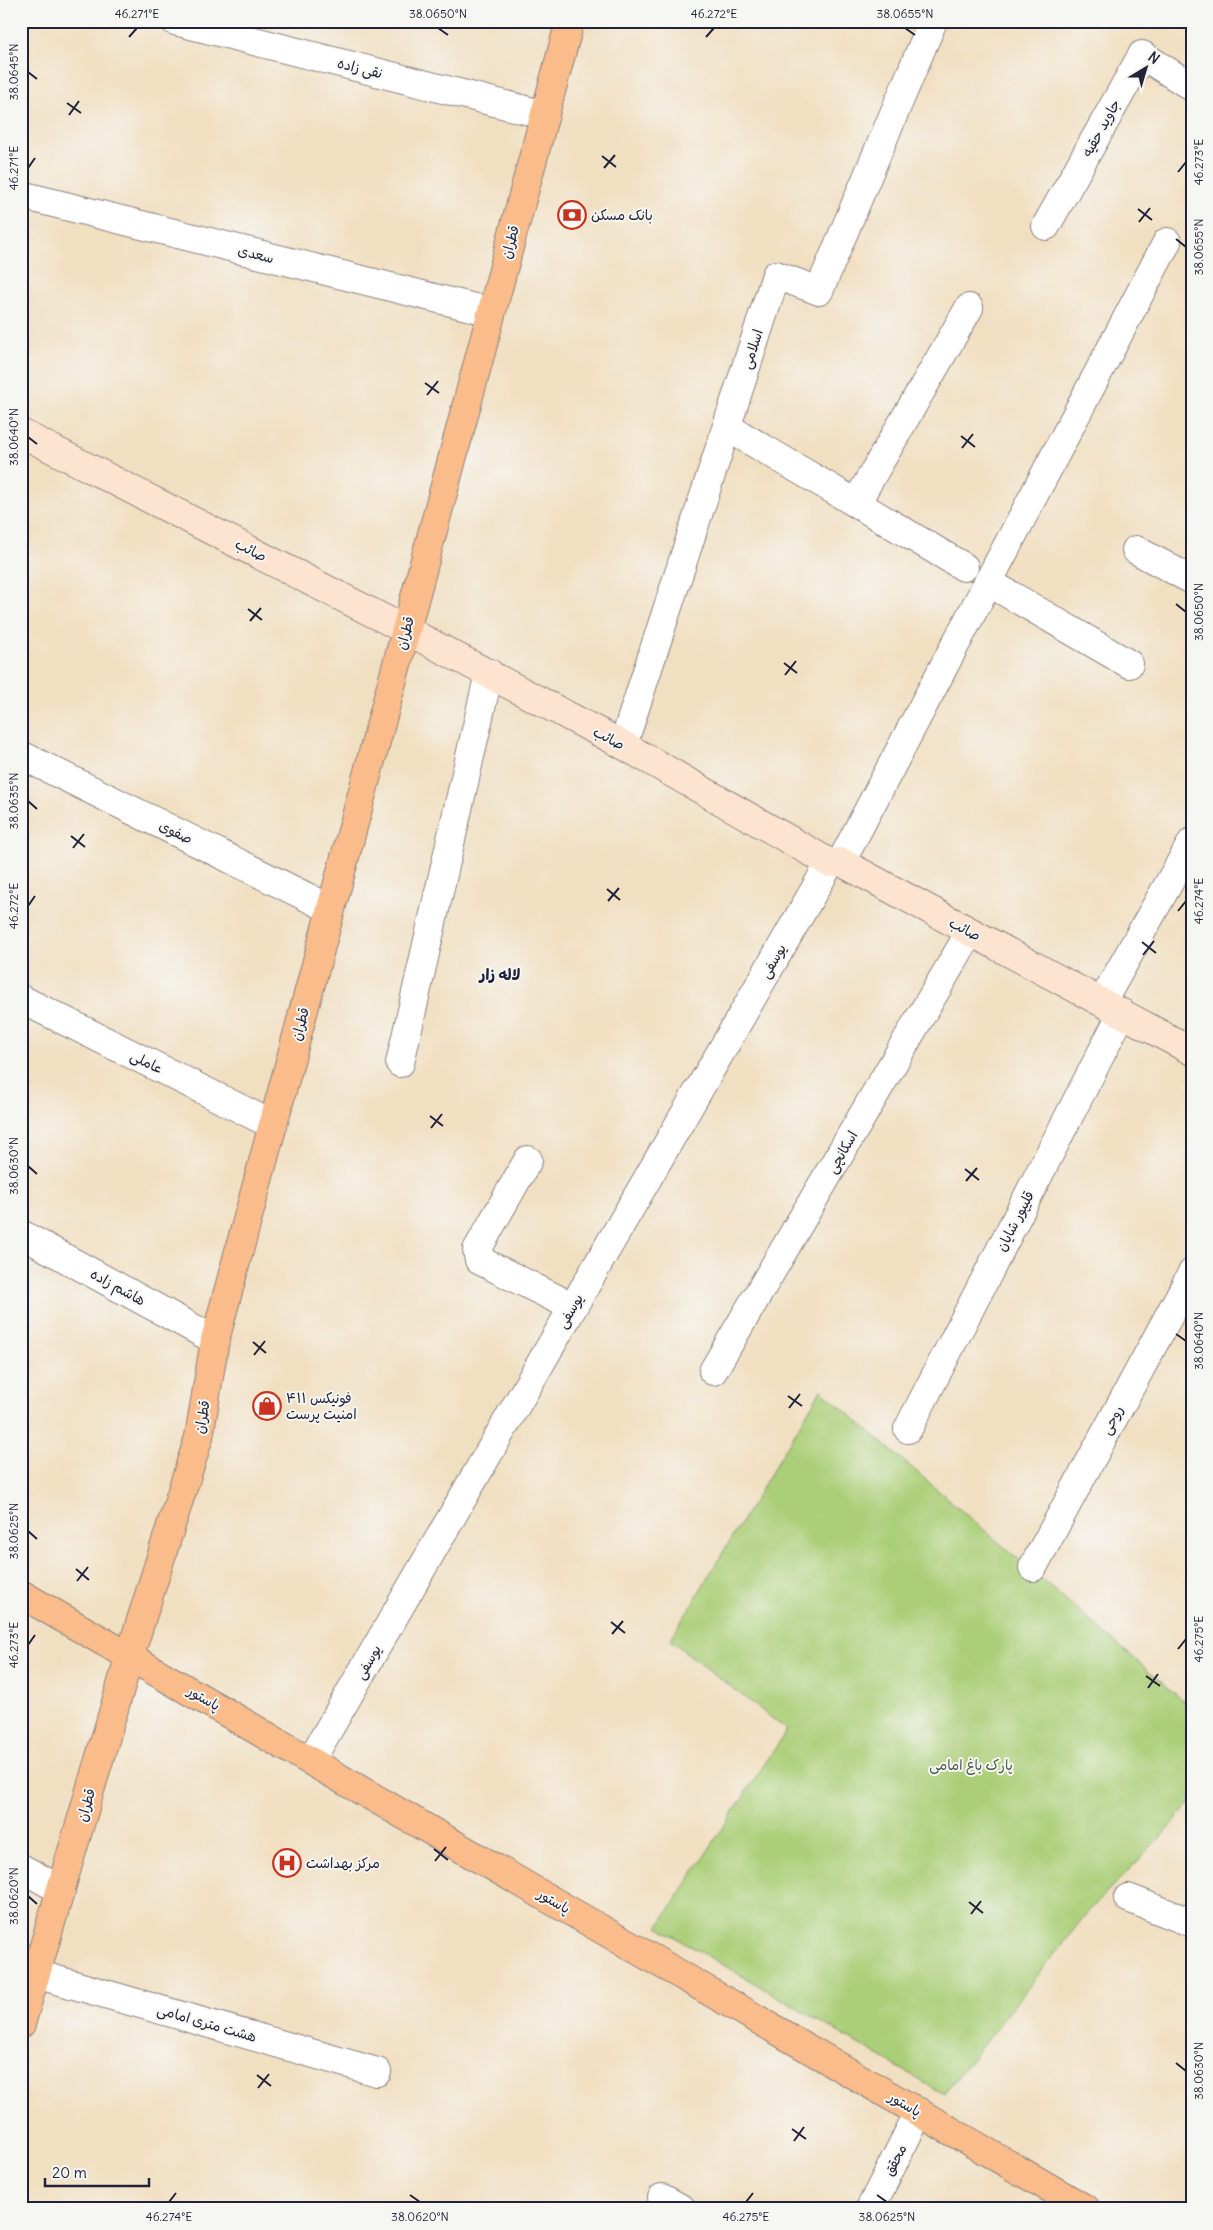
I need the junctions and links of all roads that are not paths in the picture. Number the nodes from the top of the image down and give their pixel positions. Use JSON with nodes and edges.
{"nodes":[{"id":1,"x":175,"y":21,"type":"edge"},
{"id":2,"x":570,"y":21,"type":"edge"},
{"id":3,"x":933,"y":21,"type":"edge"},
{"id":4,"x":1192,"y":87,"type":"edge"},
{"id":5,"x":545,"y":115,"type":"junction"},
{"id":6,"x":21,"y":195,"type":"edge"},
{"id":7,"x":1046,"y":226,"type":"dead end"},
{"id":8,"x":1167,"y":242,"type":"dead end"},
{"id":9,"x":969,"y":308,"type":"dead end"},
{"id":10,"x":492,"y":312,"type":"junction"},
{"id":11,"x":727,"y":427,"type":"junction"},
{"id":12,"x":23,"y":439,"type":"edge"},
{"id":13,"x":856,"y":503,"type":"junction"},
{"id":14,"x":1136,"y":550,"type":"dead end"},
{"id":15,"x":964,"y":567,"type":"dead end"},
{"id":16,"x":1192,"y":580,"type":"edge"},
{"id":17,"x":988,"y":582,"type":"junction"},
{"id":18,"x":406,"y":630,"type":"junction"},
{"id":19,"x":1129,"y":664,"type":"dead end"},
{"id":20,"x":488,"y":674,"type":"junction"},
{"id":21,"x":623,"y":746,"type":"junction"},
{"id":22,"x":21,"y":755,"type":"edge"},
{"id":23,"x":1192,"y":842,"type":"edge"},
{"id":24,"x":835,"y":863,"type":"junction"},
{"id":25,"x":331,"y":909,"type":"junction"},
{"id":26,"x":970,"y":932,"type":"junction"},
{"id":27,"x":21,"y":999,"type":"edge"},
{"id":28,"x":1112,"y":1007,"type":"junction"},
{"id":29,"x":1192,"y":1051,"type":"edge"},
{"id":30,"x":400,"y":1064,"type":"dead end"},
{"id":31,"x":273,"y":1124,"type":"junction"},
{"id":32,"x":528,"y":1160,"type":"dead end"},
{"id":33,"x":21,"y":1234,"type":"edge"},
{"id":34,"x":1192,"y":1273,"type":"edge"},
{"id":35,"x":573,"y":1307,"type":"junction"},
{"id":36,"x":215,"y":1340,"type":"junction"},
{"id":37,"x":713,"y":1371,"type":"dead end"},
{"id":38,"x":908,"y":1429,"type":"dead end"},
{"id":39,"x":1033,"y":1567,"type":"dead end"},
{"id":40,"x":21,"y":1594,"type":"edge"},
{"id":41,"x":130,"y":1655,"type":"junction"},
{"id":42,"x":312,"y":1760,"type":"junction"},
{"id":43,"x":21,"y":1868,"type":"edge"},
{"id":44,"x":61,"y":1890,"type":"junction"},
{"id":45,"x":1128,"y":1898,"type":"dead end"},
{"id":46,"x":1192,"y":1923,"type":"edge"},
{"id":47,"x":36,"y":1974,"type":"junction"},
{"id":48,"x":21,"y":2024,"type":"edge"},
{"id":49,"x":378,"y":2072,"type":"dead end"},
{"id":50,"x":920,"y":2112,"type":"junction"},
{"id":51,"x":870,"y":2209,"type":"edge"},
{"id":52,"x":1086,"y":2209,"type":"edge"}],
"edges":[{"from":1,"to":5,"type":"street","name":"نقی زاده"},
{"from":2,"to":5,"type":"main road","name":"قطران"},
{"from":3,"to":11,"type":"street","name":"اسلامی"},
{"from":4,"to":7,"type":"street","name":"جاوید حقیه"},
{"from":5,"to":10,"type":"main road","name":"قطران"},
{"from":6,"to":10,"type":"street","name":"سعدی"},
{"from":8,"to":17,"type":"street","name":"یوسفی"},
{"from":9,"to":13,"type":"street"},
{"from":10,"to":18,"type":"main road","name":"قطران"},
{"from":11,"to":13,"type":"street"},
{"from":11,"to":21,"type":"street","name":"اسلامی"},
{"from":12,"to":18,"type":"main road","name":"صائب"},
{"from":13,"to":15,"type":"street"},
{"from":14,"to":16,"type":"street"},
{"from":17,"to":19,"type":"street"},
{"from":17,"to":24,"type":"street","name":"یوسفی"},
{"from":18,"to":20,"type":"main road","name":"صائب"},
{"from":18,"to":25,"type":"main road","name":"قطران"},
{"from":20,"to":21,"type":"main road","name":"صائب"},
{"from":20,"to":30,"type":"street"},
{"from":21,"to":24,"type":"main road","name":"صائب"},
{"from":22,"to":25,"type":"street","name":"صفوی"},
{"from":23,"to":28,"type":"street","name":"قلیپور شایان"},
{"from":24,"to":26,"type":"main road","name":"صائب"},
{"from":24,"to":35,"type":"street","name":"یوسفی"},
{"from":25,"to":31,"type":"main road","name":"قطران"},
{"from":26,"to":28,"type":"main road","name":"صائب"},
{"from":26,"to":37,"type":"street","name":"اسکانچی"},
{"from":27,"to":31,"type":"street","name":"عاملی"},
{"from":28,"to":29,"type":"main road","name":"صائب"},
{"from":28,"to":38,"type":"street","name":"قلیپور شایان"},
{"from":31,"to":36,"type":"main road","name":"قطران"},
{"from":32,"to":35,"type":"street"},
{"from":33,"to":36,"type":"street","name":"هاشم زاده"},
{"from":34,"to":39,"type":"street","name":"روحی"},
{"from":35,"to":42,"type":"street","name":"یوسفی"},
{"from":36,"to":41,"type":"main road","name":"قطران"},
{"from":40,"to":41,"type":"main road","name":"پاستور"},
{"from":41,"to":42,"type":"main road","name":"پاستور"},
{"from":41,"to":44,"type":"main road","name":"قطران"},
{"from":42,"to":50,"type":"main road","name":"پاستور"},
{"from":43,"to":44,"type":"street"},
{"from":44,"to":47,"type":"main road","name":"قطران"},
{"from":45,"to":46,"type":"street"},
{"from":47,"to":48,"type":"main road","name":"قطران"},
{"from":47,"to":49,"type":"street","name":"هشت متری امامی"},
{"from":50,"to":51,"type":"street","name":"محقق"},
{"from":50,"to":52,"type":"main road","name":"پاستور"}]}
